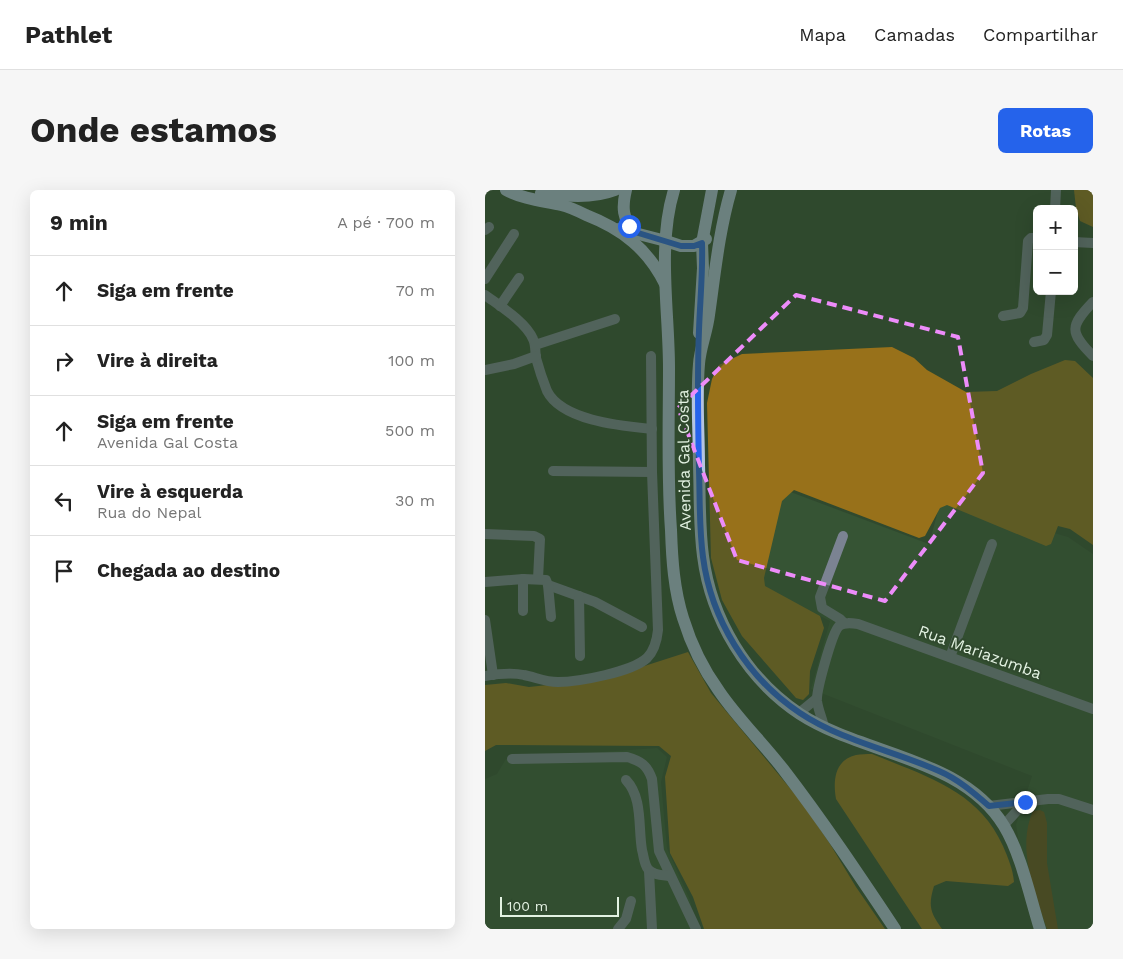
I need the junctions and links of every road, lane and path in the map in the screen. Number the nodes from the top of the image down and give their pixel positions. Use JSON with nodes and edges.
{"nodes":[{"id":1,"x":506,"y":190,"type":"edge"},
{"id":2,"x":528,"y":190,"type":"edge"},
{"id":3,"x":615,"y":190,"type":"edge"},
{"id":4,"x":626,"y":190,"type":"edge"},
{"id":5,"x":674,"y":190,"type":"edge"},
{"id":6,"x":712,"y":190,"type":"edge"},
{"id":7,"x":731,"y":190,"type":"edge"},
{"id":8,"x":1056,"y":190,"type":"edge"},
{"id":9,"x":1055,"y":205,"type":"edge"},
{"id":10,"x":723,"y":223,"type":"junction"},
{"id":11,"x":616,"y":228,"type":"junction"},
{"id":12,"x":635,"y":232,"type":"junction"},
{"id":13,"x":515,"y":234,"type":"dead end"},
{"id":14,"x":1033,"y":238,"type":"edge"},
{"id":15,"x":666,"y":240,"type":"junction"},
{"id":16,"x":1078,"y":242,"type":"edge"},
{"id":17,"x":702,"y":243,"type":"junction"},
{"id":18,"x":1093,"y":243,"type":"edge"},
{"id":19,"x":519,"y":278,"type":"dead end"},
{"id":20,"x":485,"y":279,"type":"edge"},
{"id":21,"x":667,"y":288,"type":"junction"},
{"id":22,"x":485,"y":295,"type":"edge"},
{"id":23,"x":1051,"y":295,"type":"edge"},
{"id":24,"x":1093,"y":302,"type":"edge"},
{"id":25,"x":500,"y":306,"type":"junction"},
{"id":26,"x":1003,"y":316,"type":"dead end"},
{"id":27,"x":615,"y":320,"type":"dead end"},
{"id":28,"x":1034,"y":342,"type":"dead end"},
{"id":29,"x":535,"y":345,"type":"junction"},
{"id":30,"x":536,"y":356,"type":"junction"},
{"id":31,"x":651,"y":356,"type":"dead end"},
{"id":32,"x":1093,"y":356,"type":"edge"},
{"id":33,"x":699,"y":364,"type":"junction"},
{"id":34,"x":485,"y":370,"type":"edge"},
{"id":35,"x":652,"y":429,"type":"junction"},
{"id":36,"x":553,"y":471,"type":"dead end"},
{"id":37,"x":652,"y":472,"type":"junction"},
{"id":38,"x":485,"y":534,"type":"edge"},
{"id":39,"x":843,"y":536,"type":"dead end"},
{"id":40,"x":992,"y":544,"type":"dead end"},
{"id":41,"x":523,"y":579,"type":"junction"},
{"id":42,"x":538,"y":579,"type":"junction"},
{"id":43,"x":485,"y":582,"type":"edge"},
{"id":44,"x":548,"y":585,"type":"junction"},
{"id":45,"x":579,"y":596,"type":"junction"},
{"id":46,"x":523,"y":611,"type":"dead end"},
{"id":47,"x":551,"y":617,"type":"dead end"},
{"id":48,"x":485,"y":620,"type":"edge"},
{"id":49,"x":844,"y":623,"type":"junction"},
{"id":50,"x":642,"y":627,"type":"dead end"},
{"id":51,"x":579,"y":656,"type":"dead end"},
{"id":52,"x":951,"y":657,"type":"junction"},
{"id":53,"x":489,"y":676,"type":"edge"},
{"id":54,"x":817,"y":699,"type":"junction"},
{"id":55,"x":1092,"y":706,"type":"edge"},
{"id":56,"x":799,"y":713,"type":"junction"},
{"id":57,"x":824,"y":727,"type":"junction"},
{"id":58,"x":512,"y":759,"type":"dead end"},
{"id":59,"x":626,"y":780,"type":"dead end"},
{"id":60,"x":1025,"y":802,"type":"junction"},
{"id":61,"x":989,"y":806,"type":"junction"},
{"id":62,"x":1093,"y":810,"type":"edge"},
{"id":63,"x":1004,"y":825,"type":"junction"},
{"id":64,"x":649,"y":870,"type":"junction"},
{"id":65,"x":669,"y":876,"type":"junction"},
{"id":66,"x":631,"y":901,"type":"dead end"},
{"id":67,"x":618,"y":929,"type":"edge"},
{"id":68,"x":652,"y":929,"type":"edge"},
{"id":69,"x":696,"y":929,"type":"edge"},
{"id":70,"x":895,"y":929,"type":"edge"},
{"id":71,"x":1040,"y":929,"type":"edge"}],
"edges":[{"from":1,"to":11,"type":"main road"},
{"from":2,"to":3,"type":"main road"},
{"from":4,"to":12,"type":"main road"},
{"from":5,"to":15,"type":"main road"},
{"from":6,"to":17,"type":"main road"},
{"from":7,"to":10,"type":"main road","name":"Avenida Gal Costa"},
{"from":8,"to":9,"type":"street"},
{"from":10,"to":17,"type":"main road"},
{"from":10,"to":33,"type":"main road","name":"Avenida Gal Costa"},
{"from":11,"to":12,"type":"main road"},
{"from":11,"to":21,"type":"main road"},
{"from":12,"to":15,"type":"main road"},
{"from":13,"to":20,"type":"street"},
{"from":14,"to":26,"type":"street"},
{"from":15,"to":17,"type":"main road"},
{"from":15,"to":21,"type":"main road"},
{"from":16,"to":18,"type":"street"},
{"from":17,"to":33,"type":"main road"},
{"from":19,"to":25,"type":"street"},
{"from":21,"to":70,"type":"main road"},
{"from":22,"to":25,"type":"street"},
{"from":23,"to":28,"type":"street"},
{"from":24,"to":32,"type":"street"},
{"from":25,"to":29,"type":"street"},
{"from":27,"to":29,"type":"street"},
{"from":29,"to":30,"type":"street"},
{"from":30,"to":34,"type":"street"},
{"from":30,"to":35,"type":"street"},
{"from":31,"to":35,"type":"street"},
{"from":33,"to":56,"type":"main road","name":"Avenida Gal Costa"},
{"from":35,"to":37,"type":"street"},
{"from":36,"to":37,"type":"street"},
{"from":37,"to":53,"type":"street"},
{"from":38,"to":42,"type":"street"},
{"from":39,"to":49,"type":"street"},
{"from":40,"to":52,"type":"street"},
{"from":41,"to":42,"type":"street"},
{"from":41,"to":43,"type":"street"},
{"from":41,"to":46,"type":"street"},
{"from":42,"to":44,"type":"street"},
{"from":44,"to":45,"type":"street"},
{"from":44,"to":47,"type":"street"},
{"from":45,"to":50,"type":"street"},
{"from":45,"to":51,"type":"street"},
{"from":48,"to":53,"type":"street"},
{"from":49,"to":52,"type":"street","name":"Rua Mariazumba"},
{"from":49,"to":54,"type":"street"},
{"from":52,"to":55,"type":"street","name":"Rua Mariazumba"},
{"from":54,"to":56,"type":"street"},
{"from":54,"to":57,"type":"street"},
{"from":56,"to":57,"type":"main road","name":"Avenida Gal Costa"},
{"from":57,"to":61,"type":"main road","name":"Avenida Gal Costa"},
{"from":58,"to":65,"type":"street"},
{"from":59,"to":64,"type":"street"},
{"from":60,"to":61,"type":"street"},
{"from":60,"to":62,"type":"street"},
{"from":60,"to":63,"type":"street"},
{"from":61,"to":63,"type":"main road","name":"Avenida Gal Costa"},
{"from":63,"to":71,"type":"main road","name":"Avenida Gal Costa"},
{"from":64,"to":65,"type":"street"},
{"from":64,"to":68,"type":"street"},
{"from":65,"to":69,"type":"street"},
{"from":66,"to":67,"type":"street"}]}
